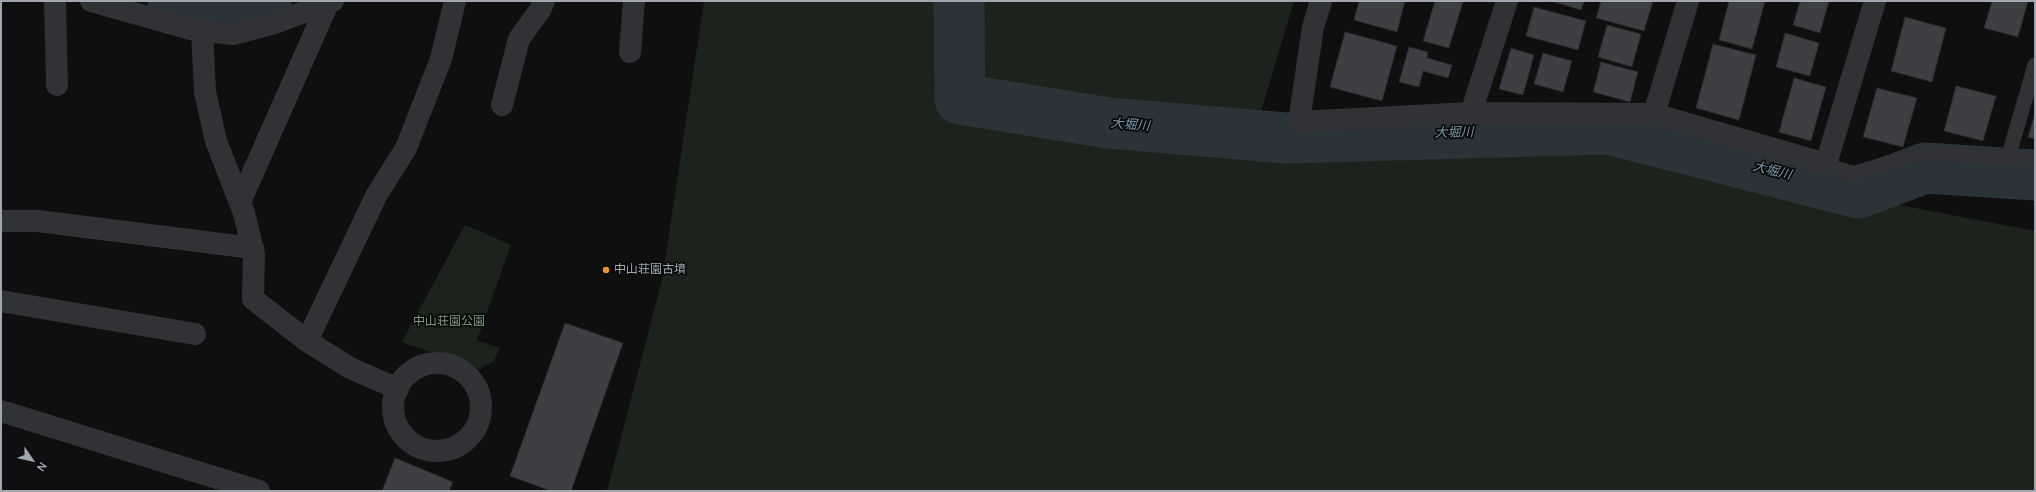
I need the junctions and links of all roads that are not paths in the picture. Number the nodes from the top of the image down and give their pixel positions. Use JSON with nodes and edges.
{"nodes":[{"id":1,"x":55,"y":1,"type":"edge"},
{"id":2,"x":91,"y":1,"type":"edge"},
{"id":3,"x":455,"y":1,"type":"edge"},
{"id":4,"x":544,"y":1,"type":"edge"},
{"id":5,"x":634,"y":1,"type":"edge"},
{"id":6,"x":1321,"y":1,"type":"edge"},
{"id":7,"x":1507,"y":1,"type":"edge"},
{"id":8,"x":1688,"y":1,"type":"edge"},
{"id":9,"x":1875,"y":1,"type":"edge"},
{"id":10,"x":331,"y":2,"type":"edge"},
{"id":11,"x":202,"y":30,"type":"junction"},
{"id":12,"x":630,"y":52,"type":"dead end"},
{"id":13,"x":2035,"y":65,"type":"edge"},
{"id":14,"x":57,"y":85,"type":"dead end"},
{"id":15,"x":502,"y":105,"type":"dead end"},
{"id":16,"x":1471,"y":113,"type":"junction"},
{"id":17,"x":1654,"y":114,"type":"junction"},
{"id":18,"x":2008,"y":158,"type":"junction"},
{"id":19,"x":2035,"y":160,"type":"edge"},
{"id":20,"x":1826,"y":164,"type":"junction"},
{"id":21,"x":240,"y":202,"type":"junction"},
{"id":22,"x":1,"y":221,"type":"edge"},
{"id":23,"x":253,"y":248,"type":"junction"},
{"id":24,"x":1,"y":301,"type":"edge"},
{"id":25,"x":195,"y":334,"type":"dead end"},
{"id":26,"x":307,"y":340,"type":"junction"},
{"id":27,"x":398,"y":389,"type":"dead end"},
{"id":28,"x":1,"y":412,"type":"edge"},
{"id":29,"x":259,"y":491,"type":"edge"}],
"edges":[{"from":1,"to":14,"type":"street"},
{"from":2,"to":11,"type":"street"},
{"from":3,"to":26,"type":"street"},
{"from":4,"to":15,"type":"street"},
{"from":5,"to":12,"type":"street"},
{"from":6,"to":16,"type":"street"},
{"from":7,"to":16,"type":"street"},
{"from":8,"to":17,"type":"street"},
{"from":9,"to":20,"type":"street"},
{"from":10,"to":11,"type":"street"},
{"from":10,"to":21,"type":"street"},
{"from":11,"to":21,"type":"street"},
{"from":13,"to":18,"type":"lane"},
{"from":16,"to":17,"type":"street"},
{"from":17,"to":20,"type":"street"},
{"from":18,"to":19,"type":"lane"},
{"from":18,"to":20,"type":"lane"},
{"from":21,"to":23,"type":"street"},
{"from":22,"to":23,"type":"street"},
{"from":23,"to":26,"type":"street"},
{"from":24,"to":25,"type":"street"},
{"from":26,"to":27,"type":"street"},
{"from":28,"to":29,"type":"street"}]}
